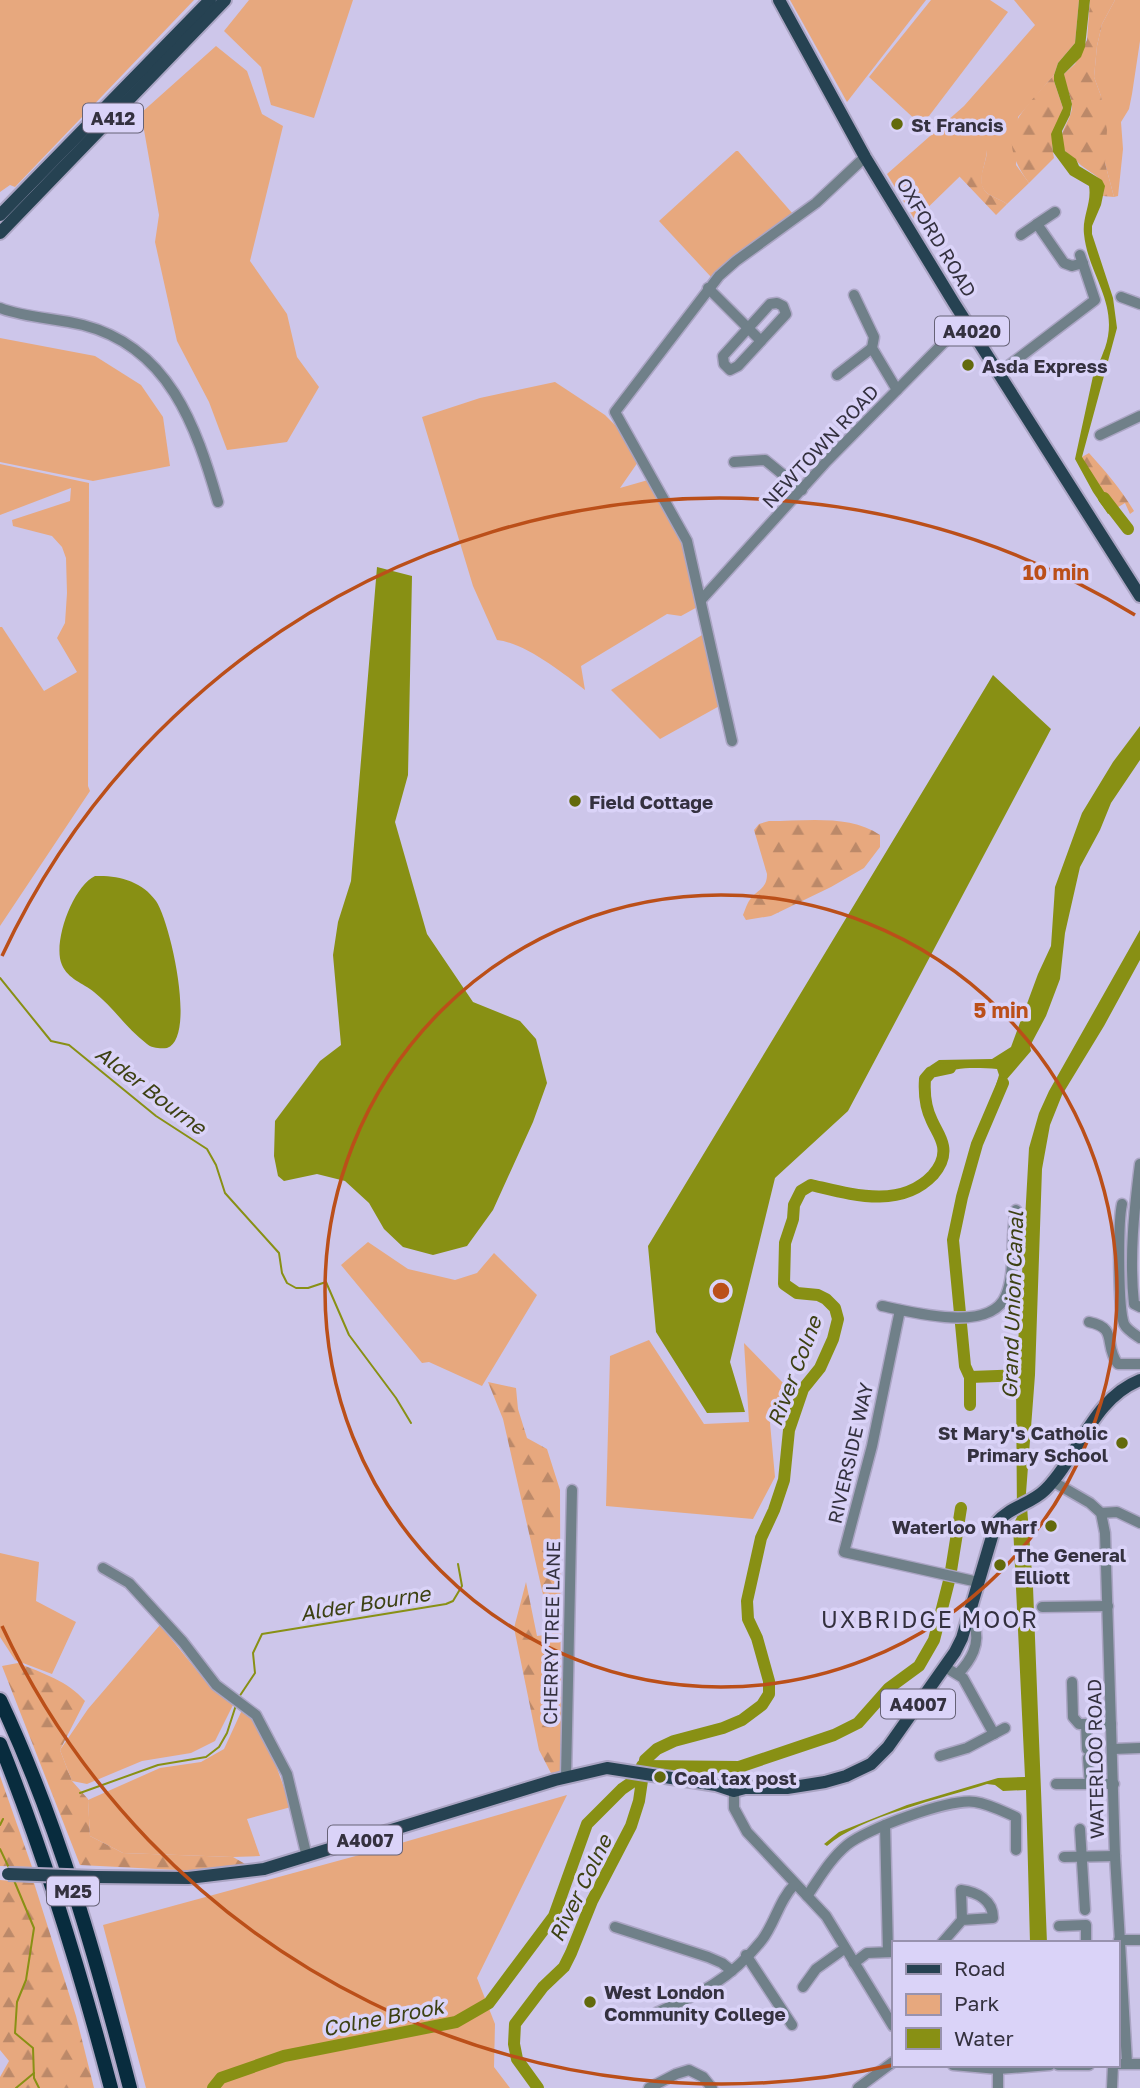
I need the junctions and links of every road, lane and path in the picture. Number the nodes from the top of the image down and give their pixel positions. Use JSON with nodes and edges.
{"nodes":[{"id":1,"x":210,"y":0,"type":"edge"},
{"id":2,"x":225,"y":0,"type":"edge"},
{"id":3,"x":779,"y":0,"type":"edge"},
{"id":4,"x":865,"y":157,"type":"junction"},
{"id":5,"x":1055,"y":212,"type":"dead end"},
{"id":6,"x":0,"y":215,"type":"edge"},
{"id":7,"x":1037,"y":224,"type":"junction"},
{"id":8,"x":0,"y":233,"type":"edge"},
{"id":9,"x":1021,"y":235,"type":"dead end"},
{"id":10,"x":708,"y":289,"type":"junction"},
{"id":11,"x":854,"y":295,"type":"dead end"},
{"id":12,"x":1121,"y":297,"type":"dead end"},
{"id":13,"x":1140,"y":304,"type":"edge"},
{"id":14,"x":0,"y":308,"type":"edge"},
{"id":15,"x":966,"y":320,"type":"junction"},
{"id":16,"x":748,"y":329,"type":"junction"},
{"id":17,"x":761,"y":341,"type":"junction"},
{"id":18,"x":872,"y":348,"type":"junction"},
{"id":19,"x":999,"y":373,"type":"junction"},
{"id":20,"x":837,"y":375,"type":"dead end"},
{"id":21,"x":897,"y":390,"type":"junction"},
{"id":22,"x":1140,"y":415,"type":"edge"},
{"id":23,"x":1100,"y":435,"type":"dead end"},
{"id":24,"x":734,"y":462,"type":"dead end"},
{"id":25,"x":802,"y":490,"type":"junction"},
{"id":26,"x":218,"y":502,"type":"dead end"},
{"id":27,"x":1140,"y":596,"type":"edge"},
{"id":28,"x":702,"y":599,"type":"junction"},
{"id":29,"x":732,"y":741,"type":"dead end"},
{"id":30,"x":1140,"y":1164,"type":"edge"},
{"id":31,"x":1122,"y":1204,"type":"dead end"},
{"id":32,"x":1016,"y":1210,"type":"dead end"},
{"id":33,"x":882,"y":1306,"type":"dead end"},
{"id":34,"x":1140,"y":1307,"type":"edge"},
{"id":35,"x":900,"y":1310,"type":"junction"},
{"id":36,"x":1089,"y":1322,"type":"dead end"},
{"id":37,"x":1140,"y":1338,"type":"edge"},
{"id":38,"x":1140,"y":1364,"type":"edge"},
{"id":39,"x":1140,"y":1380,"type":"edge"},
{"id":40,"x":1052,"y":1481,"type":"junction"},
{"id":41,"x":572,"y":1490,"type":"dead end"},
{"id":42,"x":1101,"y":1513,"type":"junction"},
{"id":43,"x":1140,"y":1523,"type":"edge"},
{"id":44,"x":103,"y":1568,"type":"dead end"},
{"id":45,"x":978,"y":1582,"type":"junction"},
{"id":46,"x":1108,"y":1606,"type":"junction"},
{"id":47,"x":1042,"y":1607,"type":"dead end"},
{"id":48,"x":967,"y":1620,"type":"junction"},
{"id":49,"x":945,"y":1667,"type":"junction"},
{"id":50,"x":958,"y":1674,"type":"junction"},
{"id":51,"x":1072,"y":1682,"type":"dead end"},
{"id":52,"x":0,"y":1700,"type":"edge"},
{"id":53,"x":1086,"y":1724,"type":"junction"},
{"id":54,"x":1111,"y":1724,"type":"junction"},
{"id":55,"x":1005,"y":1728,"type":"dead end"},
{"id":56,"x":994,"y":1734,"type":"junction"},
{"id":57,"x":0,"y":1744,"type":"edge"},
{"id":58,"x":1140,"y":1748,"type":"edge"},
{"id":59,"x":1112,"y":1749,"type":"junction"},
{"id":60,"x":940,"y":1756,"type":"dead end"},
{"id":61,"x":566,"y":1777,"type":"junction"},
{"id":62,"x":1056,"y":1784,"type":"dead end"},
{"id":63,"x":1090,"y":1784,"type":"junction"},
{"id":64,"x":1114,"y":1784,"type":"junction"},
{"id":65,"x":734,"y":1791,"type":"junction"},
{"id":66,"x":885,"y":1825,"type":"junction"},
{"id":67,"x":1080,"y":1829,"type":"dead end"},
{"id":68,"x":1016,"y":1850,"type":"dead end"},
{"id":69,"x":1115,"y":1856,"type":"junction"},
{"id":70,"x":307,"y":1857,"type":"junction"},
{"id":71,"x":1064,"y":1857,"type":"dead end"},
{"id":72,"x":1082,"y":1857,"type":"junction"},
{"id":73,"x":4,"y":1874,"type":"edge"},
{"id":74,"x":794,"y":1884,"type":"junction"},
{"id":75,"x":807,"y":1896,"type":"junction"},
{"id":76,"x":1085,"y":1910,"type":"dead end"},
{"id":77,"x":962,"y":1920,"type":"dead end"},
{"id":78,"x":1059,"y":1926,"type":"dead end"},
{"id":79,"x":615,"y":1927,"type":"dead end"},
{"id":80,"x":1119,"y":1940,"type":"joint"},
{"id":81,"x":1140,"y":1940,"type":"edge"},
{"id":82,"x":944,"y":1941,"type":"edge"},
{"id":83,"x":1086,"y":1941,"type":"edge"},
{"id":84,"x":844,"y":1949,"type":"junction"},
{"id":85,"x":891,"y":1952,"type":"edge"},
{"id":86,"x":747,"y":1955,"type":"junction"},
{"id":87,"x":853,"y":1963,"type":"junction"},
{"id":88,"x":732,"y":1972,"type":"junction"},
{"id":89,"x":803,"y":1987,"type":"dead end"},
{"id":90,"x":656,"y":2013,"type":"dead end"},
{"id":91,"x":892,"y":2024,"type":"edge"},
{"id":92,"x":792,"y":2025,"type":"dead end"},
{"id":93,"x":892,"y":2063,"type":"edge"},
{"id":94,"x":1119,"y":2064,"type":"edge"},
{"id":95,"x":1140,"y":2064,"type":"edge"},
{"id":96,"x":976,"y":2067,"type":"edge"},
{"id":97,"x":1023,"y":2067,"type":"edge"},
{"id":98,"x":1118,"y":2067,"type":"edge"},
{"id":99,"x":998,"y":2069,"type":"junction"},
{"id":100,"x":111,"y":2088,"type":"edge"},
{"id":101,"x":130,"y":2088,"type":"edge"},
{"id":102,"x":649,"y":2088,"type":"edge"},
{"id":103,"x":712,"y":2088,"type":"edge"},
{"id":104,"x":858,"y":2088,"type":"edge"},
{"id":105,"x":998,"y":2088,"type":"edge"},
{"id":106,"x":1112,"y":2088,"type":"edge"}],
"edges":[{"from":1,"to":6,"type":"main road","number":"A412"},
{"from":2,"to":8,"type":"main road","number":"A412"},
{"from":3,"to":4,"type":"main road","name":"OXFORD ROAD","number":"A4020"},
{"from":4,"to":10,"type":"street"},
{"from":4,"to":15,"type":"main road","name":"OXFORD ROAD","number":"A4020"},
{"from":5,"to":7,"type":"street"},
{"from":7,"to":9,"type":"street"},
{"from":7,"to":19,"type":"street"},
{"from":10,"to":16,"type":"street"},
{"from":10,"to":28,"type":"street"},
{"from":11,"to":18,"type":"street"},
{"from":12,"to":13,"type":"street"},
{"from":14,"to":26,"type":"street"},
{"from":15,"to":19,"type":"main road","name":"OXFORD ROAD","number":"A4020"},
{"from":15,"to":21,"type":"street","name":"NEWTOWN ROAD"},
{"from":16,"to":17,"type":"street"},
{"from":16,"to":17,"type":"street"},
{"from":16,"to":17,"type":"street"},
{"from":18,"to":20,"type":"street"},
{"from":18,"to":21,"type":"street"},
{"from":19,"to":27,"type":"main road","name":"OXFORD ROAD","number":"A4020"},
{"from":21,"to":25,"type":"street","name":"NEWTOWN ROAD"},
{"from":22,"to":23,"type":"street"},
{"from":24,"to":25,"type":"street"},
{"from":25,"to":28,"type":"street","name":"NEWTOWN ROAD"},
{"from":28,"to":29,"type":"street"},
{"from":30,"to":34,"type":"street"},
{"from":31,"to":37,"type":"street"},
{"from":32,"to":35,"type":"street"},
{"from":33,"to":35,"type":"street"},
{"from":35,"to":45,"type":"street","name":"RIVERSIDE WAY"},
{"from":36,"to":38,"type":"street"},
{"from":39,"to":40,"type":"main road","number":"A4007"},
{"from":40,"to":42,"type":"street"},
{"from":40,"to":45,"type":"main road","number":"A4007"},
{"from":41,"to":61,"type":"street","name":"CHERRY TREE LANE"},
{"from":42,"to":43,"type":"street"},
{"from":42,"to":46,"type":"street","name":"WATERLOO ROAD"},
{"from":44,"to":70,"type":"street"},
{"from":45,"to":48,"type":"main road","number":"A4007"},
{"from":46,"to":47,"type":"street"},
{"from":46,"to":54,"type":"street","name":"WATERLOO ROAD"},
{"from":48,"to":49,"type":"main road","number":"A4007"},
{"from":48,"to":50,"type":"street"},
{"from":49,"to":50,"type":"street"},
{"from":49,"to":65,"type":"main road","number":"A4007"},
{"from":50,"to":56,"type":"street"},
{"from":51,"to":53,"type":"street"},
{"from":52,"to":101,"type":"highway","number":"M25"},
{"from":53,"to":54,"type":"street"},
{"from":53,"to":63,"type":"street"},
{"from":54,"to":59,"type":"street","name":"WATERLOO ROAD"},
{"from":55,"to":56,"type":"street"},
{"from":56,"to":60,"type":"street"},
{"from":57,"to":100,"type":"highway","number":"M25"},
{"from":58,"to":59,"type":"street"},
{"from":59,"to":64,"type":"street","name":"WATERLOO ROAD"},
{"from":61,"to":65,"type":"main road","number":"A4007"},
{"from":61,"to":70,"type":"main road","number":"A4007"},
{"from":62,"to":63,"type":"street"},
{"from":63,"to":64,"type":"street"},
{"from":64,"to":69,"type":"street","name":"WATERLOO ROAD"},
{"from":65,"to":74,"type":"street"},
{"from":66,"to":68,"type":"street"},
{"from":66,"to":75,"type":"street"},
{"from":66,"to":85,"type":"street"},
{"from":67,"to":72,"type":"street"},
{"from":69,"to":72,"type":"street"},
{"from":69,"to":80,"type":"street","name":"WATERLOO ROAD"},
{"from":70,"to":73,"type":"main road","number":"A4007","bridge":true},
{"from":71,"to":72,"type":"street"},
{"from":72,"to":76,"type":"street"},
{"from":74,"to":75,"type":"street"},
{"from":74,"to":86,"type":"street"},
{"from":75,"to":84,"type":"street"},
{"from":77,"to":82,"type":"street"},
{"from":78,"to":83,"type":"street"},
{"from":79,"to":88,"type":"street"},
{"from":80,"to":81,"type":"street"},
{"from":84,"to":87,"type":"street"},
{"from":84,"to":89,"type":"street"},
{"from":85,"to":87,"type":"street"},
{"from":86,"to":88,"type":"street"},
{"from":86,"to":92,"type":"street"},
{"from":87,"to":91,"type":"street"},
{"from":88,"to":90,"type":"street"},
{"from":93,"to":104,"type":"street"},
{"from":94,"to":95,"type":"street"},
{"from":96,"to":99,"type":"street"},
{"from":97,"to":99,"type":"street"},
{"from":98,"to":106,"type":"street","name":"WATERLOO ROAD"},
{"from":99,"to":105,"type":"street"},
{"from":102,"to":103,"type":"street"}]}
